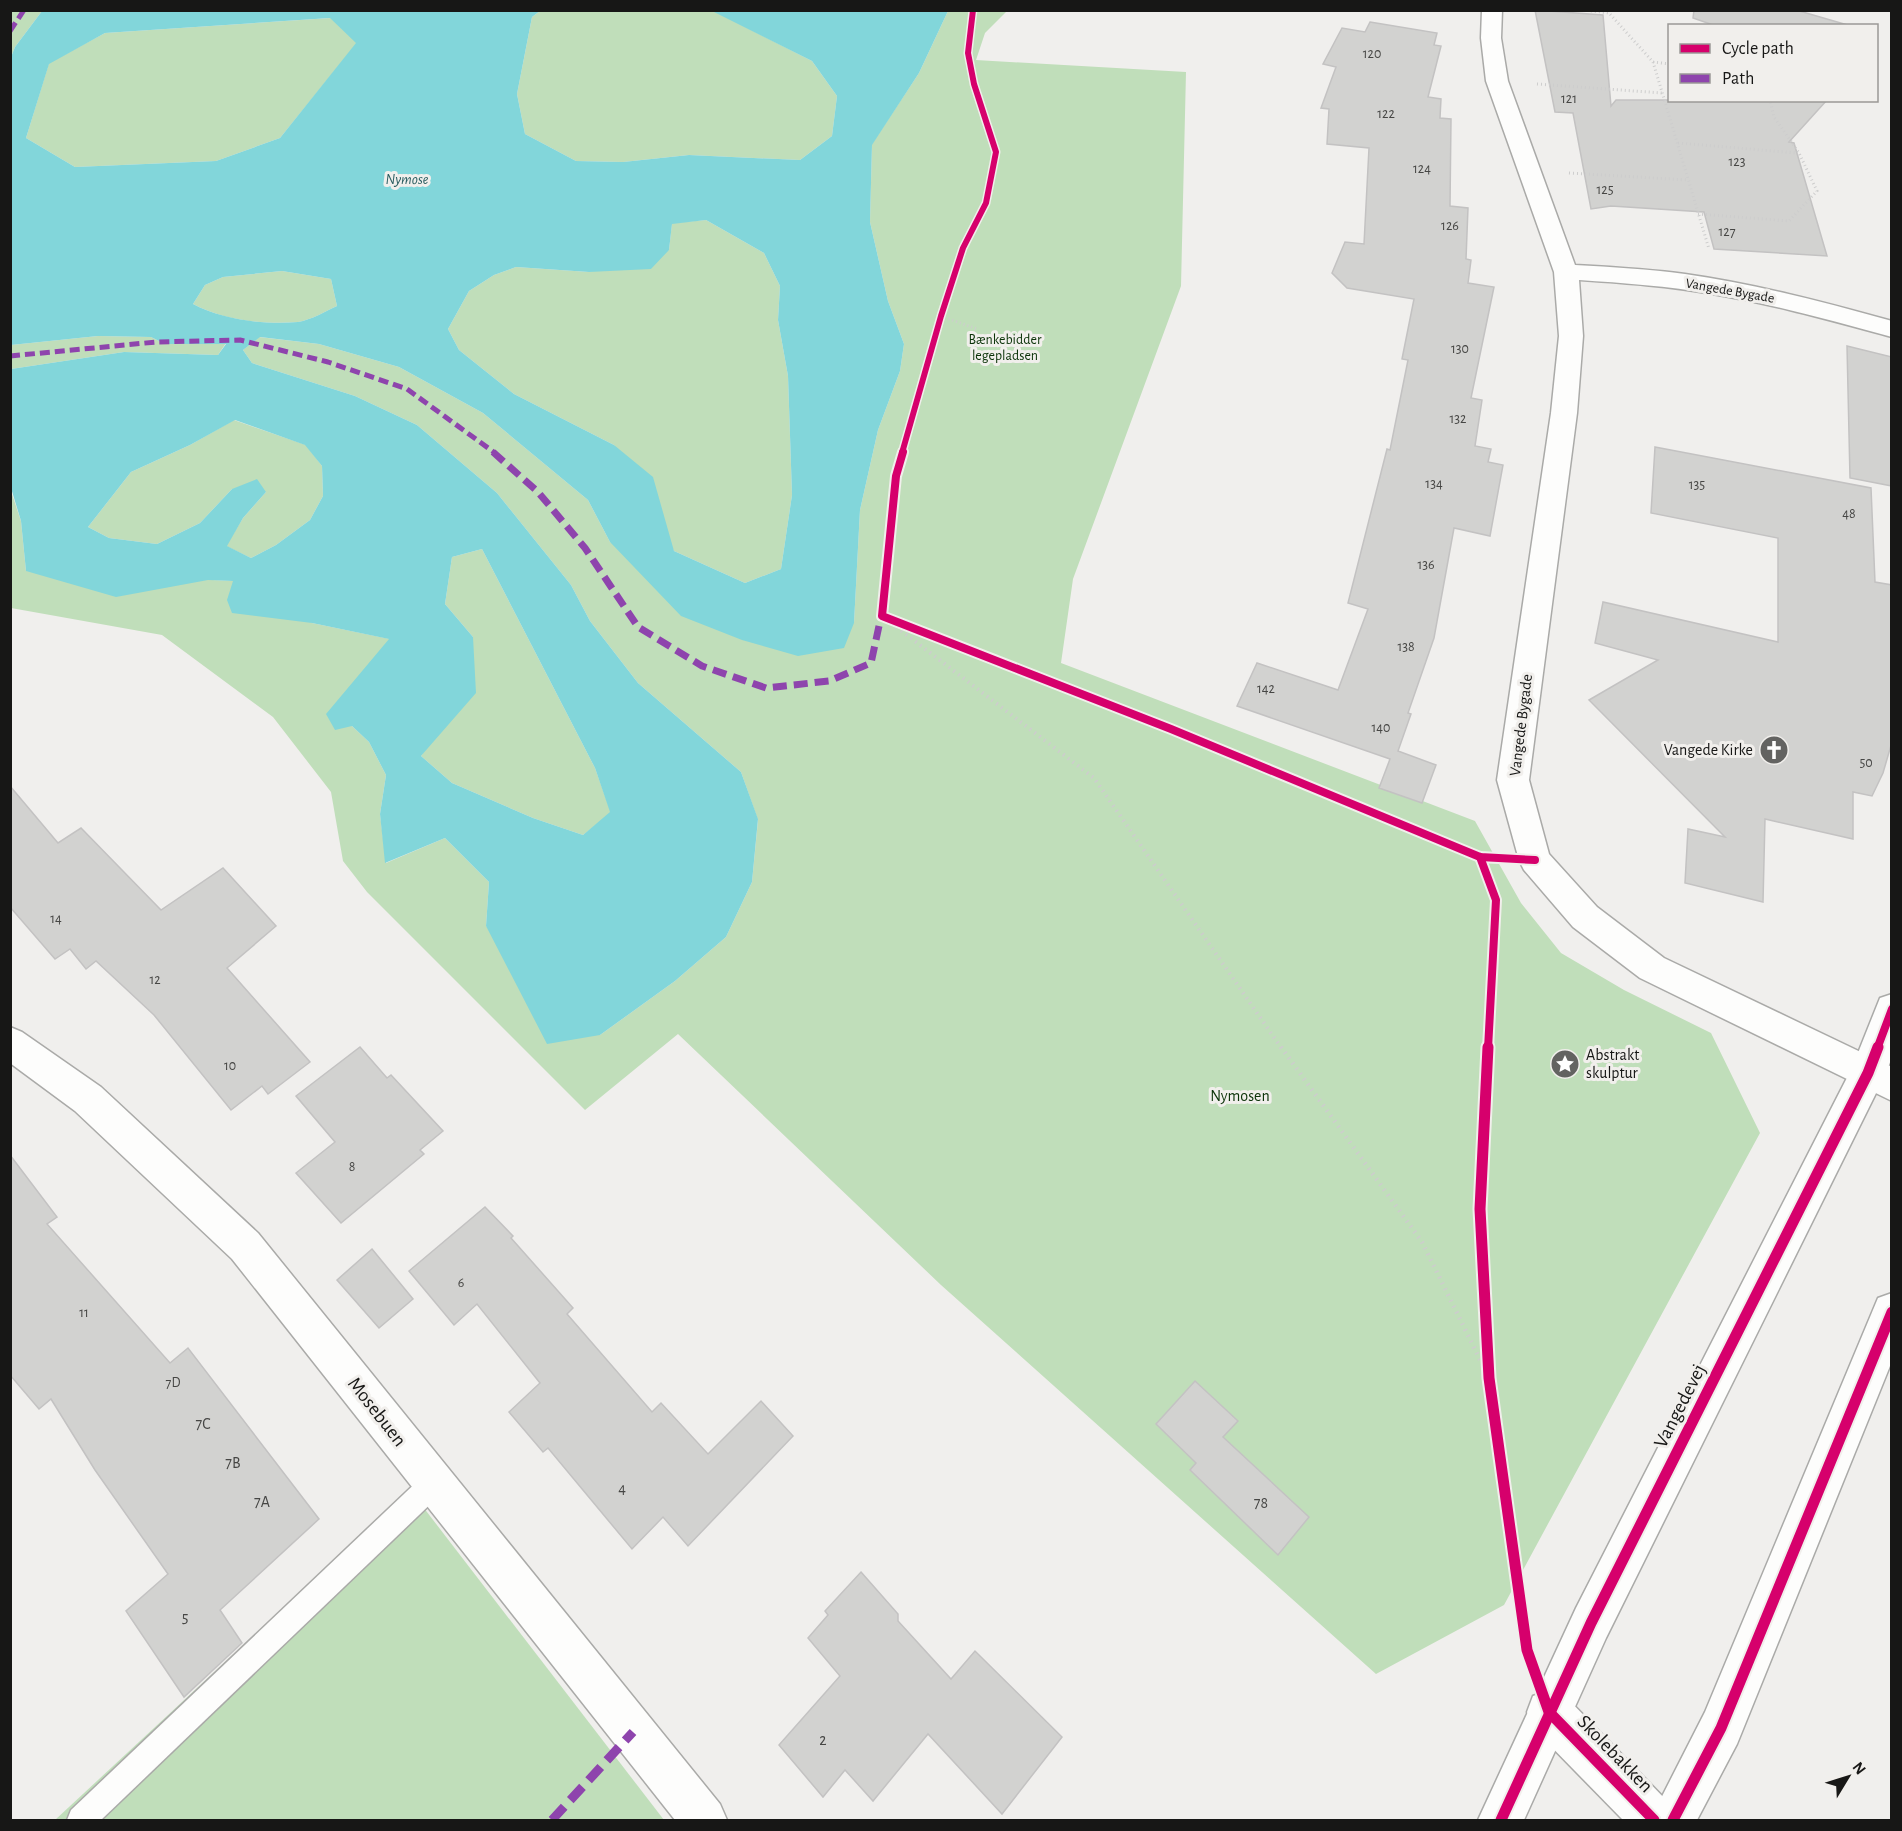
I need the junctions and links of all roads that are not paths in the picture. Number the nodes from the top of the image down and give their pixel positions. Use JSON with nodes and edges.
{"nodes":[{"id":1,"x":1492,"y":10,"type":"edge"},
{"id":2,"x":1566,"y":272,"type":"junction"},
{"id":3,"x":1892,"y":329,"type":"edge"},
{"id":4,"x":1892,"y":1009,"type":"edge"},
{"id":5,"x":10,"y":1043,"type":"edge"},
{"id":6,"x":1880,"y":1079,"type":"edge"},
{"id":7,"x":1892,"y":1312,"type":"edge"},
{"id":8,"x":433,"y":1484,"type":"junction"},
{"id":9,"x":1550,"y":1712,"type":"junction"},
{"id":10,"x":81,"y":1821,"type":"edge"},
{"id":11,"x":704,"y":1821,"type":"edge"},
{"id":12,"x":1501,"y":1821,"type":"edge"},
{"id":13,"x":1654,"y":1821,"type":"edge"},
{"id":14,"x":1673,"y":1821,"type":"edge"}],
"edges":[{"from":1,"to":2,"type":"street","name":"Vangede Bygade"},
{"from":2,"to":3,"type":"street","name":"Vangede Bygade"},
{"from":2,"to":6,"type":"street","name":"Vangede Bygade"},
{"from":4,"to":6,"type":"street","name":"Vangedevej"},
{"from":5,"to":8,"type":"street","name":"Mosebuen"},
{"from":6,"to":9,"type":"street","name":"Vangedevej"},
{"from":7,"to":14,"type":"street"},
{"from":8,"to":10,"type":"lane"},
{"from":8,"to":11,"type":"street","name":"Mosebuen"},
{"from":9,"to":12,"type":"street","name":"Vangedevej"},
{"from":9,"to":13,"type":"street","name":"Skolebakken"}]}
